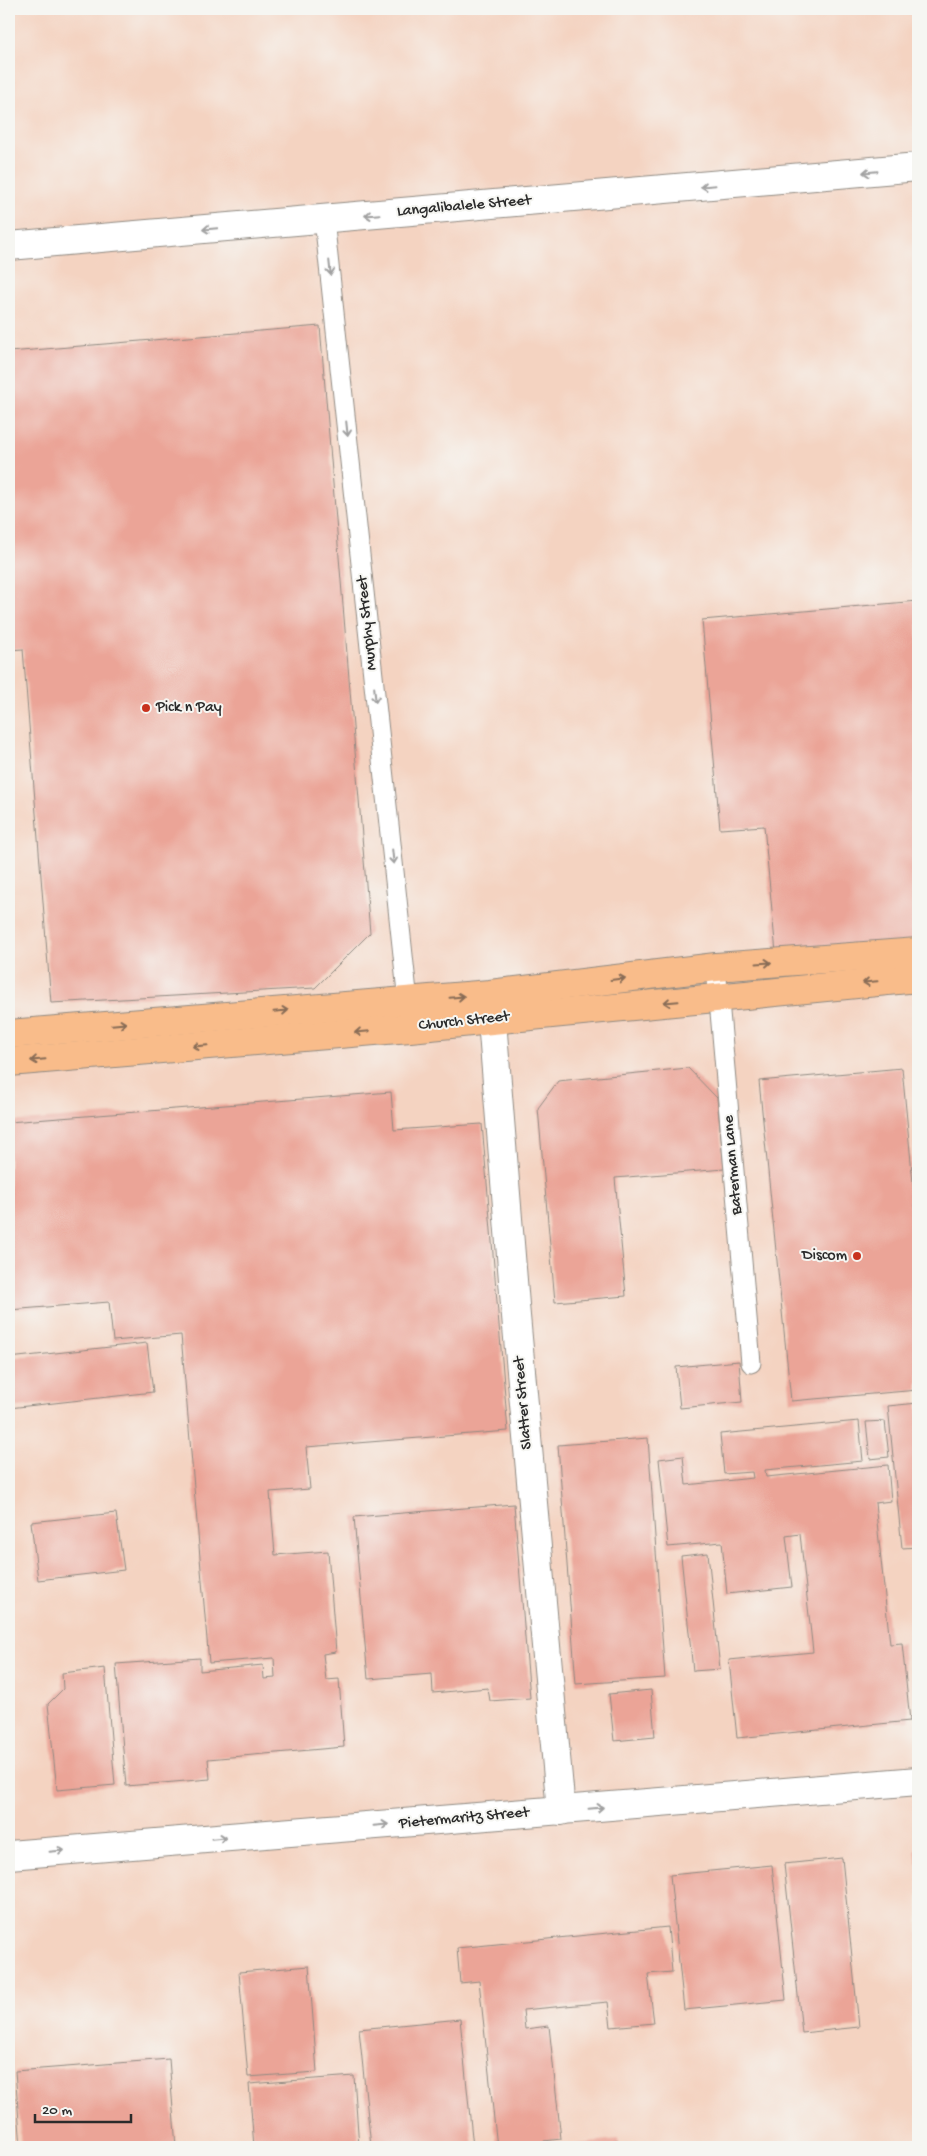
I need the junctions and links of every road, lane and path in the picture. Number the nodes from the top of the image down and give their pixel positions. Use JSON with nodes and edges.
{"nodes":[{"id":1,"x":918,"y":168,"type":"edge"},
{"id":2,"x":324,"y":219,"type":"junction"},
{"id":3,"x":9,"y":246,"type":"edge"},
{"id":4,"x":918,"y":952,"type":"edge"},
{"id":5,"x":716,"y":967,"type":"junction"},
{"id":6,"x":918,"y":978,"type":"edge"},
{"id":7,"x":719,"y":998,"type":"junction"},
{"id":8,"x":408,"y":1001,"type":"junction"},
{"id":9,"x":490,"y":1006,"type":"junction"},
{"id":10,"x":410,"y":1028,"type":"junction"},
{"id":11,"x":9,"y":1034,"type":"edge"},
{"id":12,"x":9,"y":1062,"type":"edge"},
{"id":13,"x":751,"y":1363,"type":"dead end"},
{"id":14,"x":918,"y":1781,"type":"edge"},
{"id":15,"x":561,"y":1811,"type":"junction"},
{"id":16,"x":9,"y":1855,"type":"edge"}],
"edges":[{"from":1,"to":2,"type":"street","name":"Langalibalele Street","one_way":true},
{"from":2,"to":3,"type":"street","name":"Langalibalele Street","one_way":true},
{"from":2,"to":8,"type":"lane","name":"Murphy Street","one_way":true},
{"from":5,"to":4,"type":"main road","name":"Church Street","one_way":true},
{"from":5,"to":7,"type":"lane","name":"Baterman Lane"},
{"from":9,"to":5,"type":"main road","name":"Church Street","one_way":true},
{"from":6,"to":7,"type":"main road","name":"Church Street","one_way":true},
{"from":7,"to":9,"type":"main road","name":"Church Street","one_way":true},
{"from":7,"to":13,"type":"lane","name":"Baterman Lane"},
{"from":8,"to":9,"type":"main road","name":"Church Street","one_way":true},
{"from":8,"to":10,"type":"lane","name":"Murphy Street"},
{"from":11,"to":8,"type":"main road","name":"Church Street","one_way":true},
{"from":9,"to":10,"type":"main road","name":"Church Street"},
{"from":9,"to":15,"type":"street","name":"Slatter Street"},
{"from":10,"to":12,"type":"main road","name":"Church Street","one_way":true},
{"from":15,"to":14,"type":"street","name":"Pietermaritz Street","one_way":true},
{"from":16,"to":15,"type":"street","name":"Pietermaritz Street","one_way":true}]}
